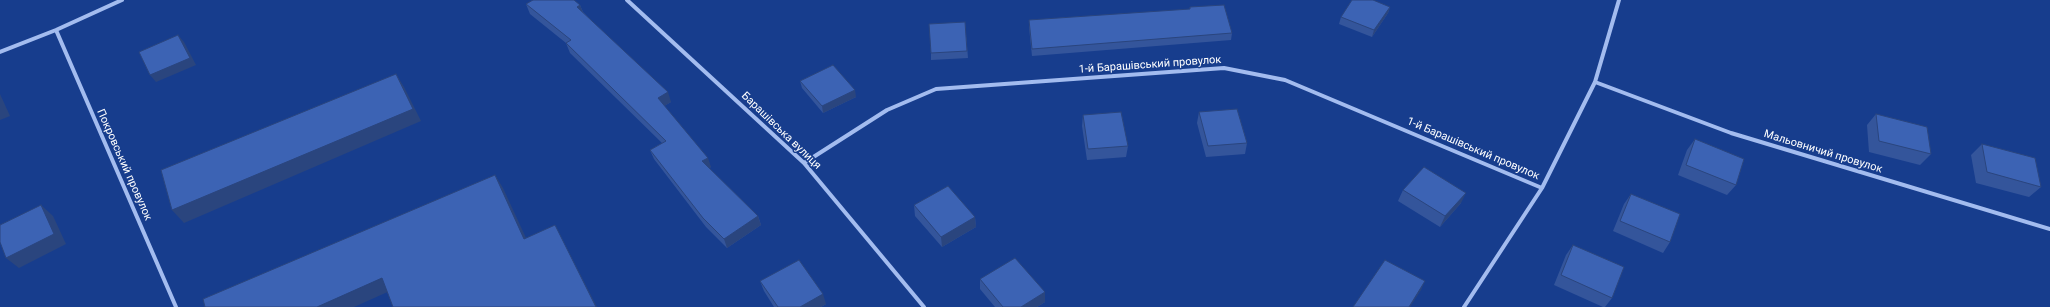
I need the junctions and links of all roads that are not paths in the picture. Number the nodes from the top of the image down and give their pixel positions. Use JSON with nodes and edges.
{"nodes":[{"id":1,"x":122,"y":0,"type":"edge"},
{"id":2,"x":627,"y":0,"type":"edge"},
{"id":3,"x":1619,"y":0,"type":"edge"},
{"id":4,"x":56,"y":30,"type":"junction"},
{"id":5,"x":0,"y":52,"type":"edge"},
{"id":6,"x":1595,"y":82,"type":"junction"},
{"id":7,"x":804,"y":163,"type":"junction"},
{"id":8,"x":1542,"y":188,"type":"junction"},
{"id":9,"x":2050,"y":229,"type":"edge"},
{"id":10,"x":176,"y":307,"type":"edge"},
{"id":11,"x":924,"y":307,"type":"edge"},
{"id":12,"x":1464,"y":307,"type":"edge"}],
"edges":[{"from":1,"to":4,"type":"street"},
{"from":2,"to":7,"type":"street","name":"Барашівська вулиця"},
{"from":3,"to":6,"type":"street"},
{"from":4,"to":5,"type":"street"},
{"from":4,"to":10,"type":"street","name":"Покровський провулок"},
{"from":6,"to":8,"type":"street"},
{"from":6,"to":9,"type":"street","name":"Мальовничий провулок"},
{"from":7,"to":8,"type":"street","name":"1-й Барашівський провулок"},
{"from":7,"to":11,"type":"street","name":"Барашівська вулиця"},
{"from":8,"to":12,"type":"street"}]}
